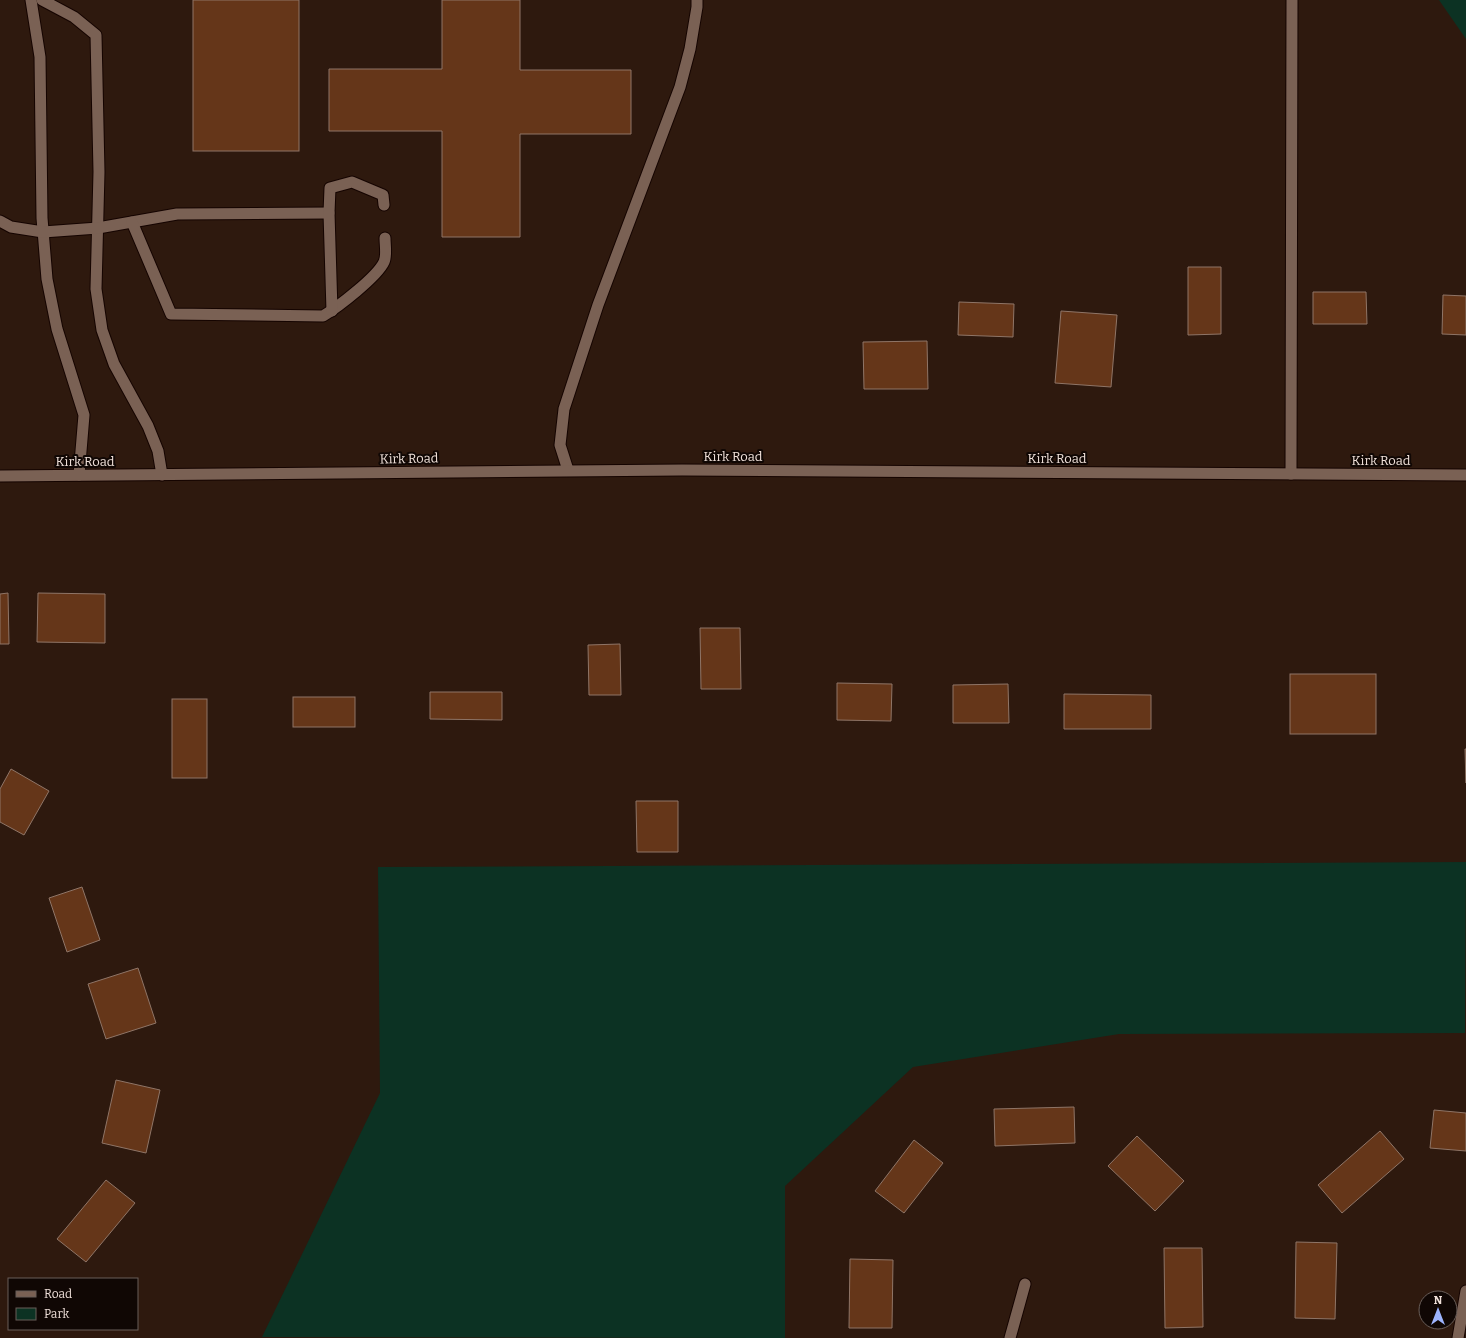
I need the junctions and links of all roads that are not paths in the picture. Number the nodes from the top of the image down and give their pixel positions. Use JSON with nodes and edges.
{"nodes":[{"id":1,"x":31,"y":0,"type":"edge"},
{"id":2,"x":42,"y":0,"type":"edge"},
{"id":3,"x":697,"y":0,"type":"edge"},
{"id":4,"x":1292,"y":0,"type":"edge"},
{"id":5,"x":384,"y":205,"type":"dead end"},
{"id":6,"x":329,"y":213,"type":"junction"},
{"id":7,"x":0,"y":221,"type":"edge"},
{"id":8,"x":132,"y":222,"type":"junction"},
{"id":9,"x":98,"y":228,"type":"junction"},
{"id":10,"x":44,"y":232,"type":"junction"},
{"id":11,"x":385,"y":238,"type":"dead end"},
{"id":12,"x":332,"y":310,"type":"junction"},
{"id":13,"x":568,"y":470,"type":"junction"},
{"id":14,"x":1290,"y":474,"type":"junction"},
{"id":15,"x":79,"y":475,"type":"junction"},
{"id":16,"x":162,"y":475,"type":"junction"},
{"id":17,"x":1466,"y":475,"type":"edge"},
{"id":18,"x":0,"y":476,"type":"edge"},
{"id":19,"x":1025,"y":1284,"type":"dead end"},
{"id":20,"x":1466,"y":1291,"type":"edge"},
{"id":21,"x":1010,"y":1338,"type":"edge"},
{"id":22,"x":1458,"y":1338,"type":"edge"}],
"edges":[{"from":1,"to":10,"type":"street"},
{"from":2,"to":9,"type":"street"},
{"from":3,"to":13,"type":"street"},
{"from":4,"to":14,"type":"street"},
{"from":5,"to":6,"type":"street"},
{"from":6,"to":8,"type":"street"},
{"from":6,"to":12,"type":"street"},
{"from":7,"to":10,"type":"street"},
{"from":8,"to":9,"type":"street"},
{"from":8,"to":12,"type":"street"},
{"from":9,"to":10,"type":"street"},
{"from":9,"to":16,"type":"street"},
{"from":10,"to":15,"type":"street"},
{"from":11,"to":12,"type":"street"},
{"from":13,"to":14,"type":"street","name":"Kirk Road"},
{"from":13,"to":16,"type":"street","name":"Kirk Road"},
{"from":14,"to":17,"type":"street","name":"Kirk Road"},
{"from":15,"to":16,"type":"street","name":"Kirk Road"},
{"from":15,"to":18,"type":"street","name":"Kirk Road"},
{"from":19,"to":21,"type":"street"},
{"from":20,"to":22,"type":"street"}]}
